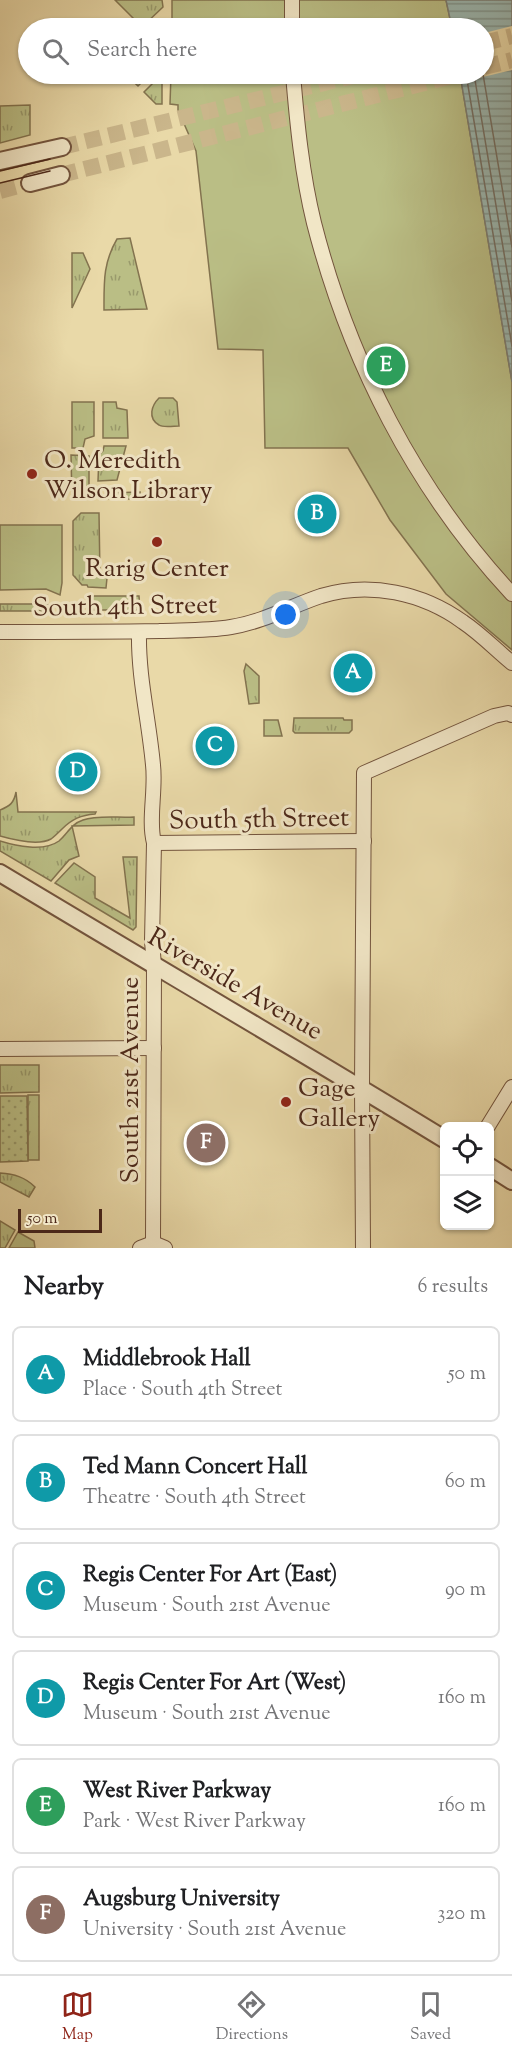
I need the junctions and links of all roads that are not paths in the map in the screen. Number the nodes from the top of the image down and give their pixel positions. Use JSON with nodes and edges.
{"nodes":[{"id":1,"x":292,"y":0,"type":"edge"},
{"id":2,"x":292,"y":18,"type":"edge"},
{"id":3,"x":294,"y":84,"type":"edge"},
{"id":4,"x":62,"y":147,"type":"tunnel mouth"},
{"id":5,"x":0,"y":161,"type":"edge"},
{"id":6,"x":61,"y":175,"type":"tunnel mouth"},
{"id":7,"x":30,"y":183,"type":"tunnel mouth"},
{"id":8,"x":512,"y":594,"type":"edge"},
{"id":9,"x":0,"y":632,"type":"edge"},
{"id":10,"x":139,"y":632,"type":"junction"},
{"id":11,"x":512,"y":663,"type":"edge"},
{"id":12,"x":510,"y":714,"type":"edge"},
{"id":13,"x":364,"y":841,"type":"junction"},
{"id":14,"x":154,"y":843,"type":"junction"},
{"id":15,"x":0,"y":873,"type":"edge"},
{"id":16,"x":154,"y":966,"type":"junction"},
{"id":17,"x":154,"y":1048,"type":"junction"},
{"id":18,"x":0,"y":1049,"type":"edge"},
{"id":19,"x":512,"y":1087,"type":"edge"},
{"id":20,"x":362,"y":1089,"type":"junction"},
{"id":21,"x":490,"y":1122,"type":"edge"},
{"id":22,"x":440,"y":1137,"type":"edge"},
{"id":23,"x":494,"y":1170,"type":"edge"},
{"id":24,"x":512,"y":1181,"type":"edge"},
{"id":25,"x":153,"y":1246,"type":"edge"},
{"id":26,"x":363,"y":1248,"type":"edge"}],
"edges":[{"from":1,"to":2,"type":"street"},
{"from":3,"to":8,"type":"street"},
{"from":4,"to":5,"type":"street"},
{"from":6,"to":7,"type":"street"},
{"from":9,"to":10,"type":"street","name":"South 4th Street"},
{"from":10,"to":11,"type":"street","name":"South 4th Street"},
{"from":10,"to":14,"type":"street","name":"South 21st Avenue"},
{"from":12,"to":13,"type":"street"},
{"from":13,"to":14,"type":"street","name":"South 5th Street"},
{"from":13,"to":20,"type":"street"},
{"from":14,"to":16,"type":"street","name":"South 21st Avenue"},
{"from":15,"to":16,"type":"street","name":"Riverside Avenue"},
{"from":16,"to":17,"type":"street","name":"South 21st Avenue"},
{"from":16,"to":20,"type":"street","name":"Riverside Avenue"},
{"from":17,"to":18,"type":"street"},
{"from":17,"to":25,"type":"street","name":"South 21st Avenue"},
{"from":19,"to":21,"type":"street"},
{"from":20,"to":22,"type":"street","name":"Riverside Avenue"},
{"from":20,"to":26,"type":"street"},
{"from":23,"to":24,"type":"street"}]}
